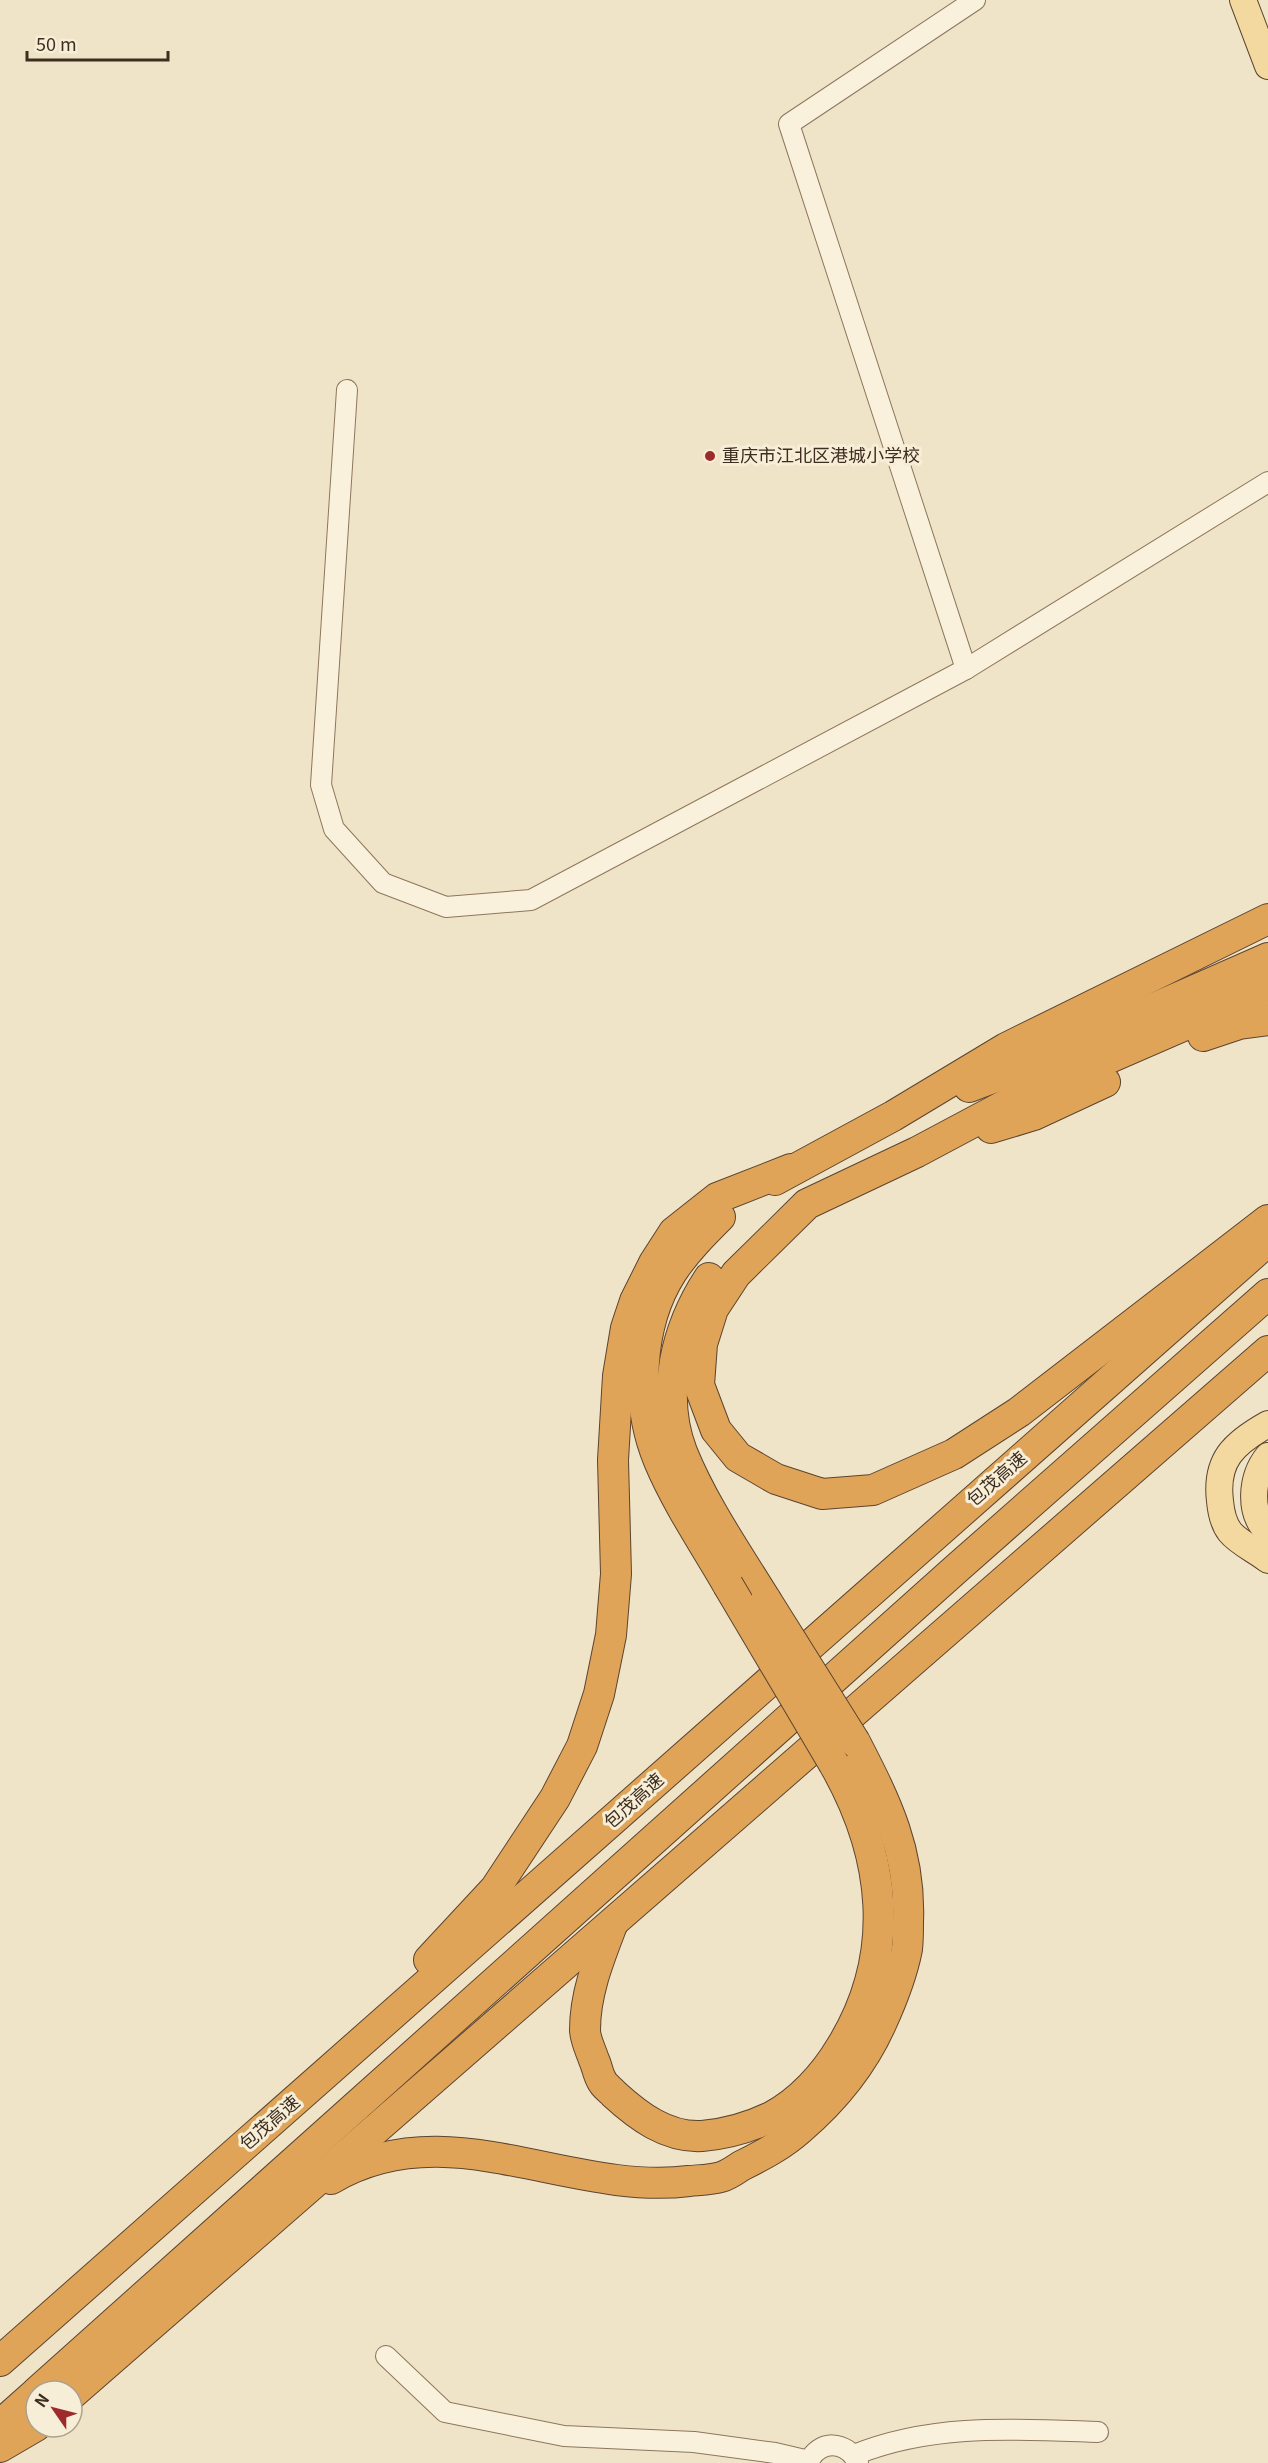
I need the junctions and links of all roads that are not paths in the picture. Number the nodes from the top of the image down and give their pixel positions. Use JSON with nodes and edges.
{"nodes":[{"id":1,"x":975,"y":0,"type":"edge"},
{"id":2,"x":1243,"y":0,"type":"edge"},
{"id":3,"x":1268,"y":66,"type":"edge"},
{"id":4,"x":347,"y":390,"type":"dead end"},
{"id":5,"x":1268,"y":482,"type":"edge"},
{"id":6,"x":966,"y":669,"type":"junction"},
{"id":7,"x":1268,"y":919,"type":"edge"},
{"id":8,"x":1268,"y":958,"type":"edge"},
{"id":9,"x":1268,"y":989,"type":"edge"},
{"id":10,"x":1268,"y":1020,"type":"edge"},
{"id":11,"x":893,"y":1116,"type":"junction"},
{"id":12,"x":917,"y":1152,"type":"junction"},
{"id":13,"x":791,"y":1169,"type":"junction"},
{"id":14,"x":807,"y":1204,"type":"junction"},
{"id":15,"x":1268,"y":1220,"type":"edge"},
{"id":16,"x":1268,"y":1241,"type":"edge"},
{"id":17,"x":1268,"y":1294,"type":"edge"},
{"id":18,"x":1268,"y":1351,"type":"edge"},
{"id":19,"x":1268,"y":1424,"type":"edge"},
{"id":20,"x":1268,"y":1456,"type":"edge"},
{"id":21,"x":1268,"y":1532,"type":"edge"},
{"id":22,"x":1268,"y":1560,"type":"edge"},
{"id":23,"x":614,"y":1920,"type":"junction"},
{"id":24,"x":287,"y":2205,"type":"junction"},
{"id":25,"x":0,"y":2355,"type":"edge"},
{"id":26,"x":386,"y":2356,"type":"dead end"},
{"id":27,"x":0,"y":2361,"type":"edge"},
{"id":28,"x":52,"y":2379,"type":"edge"},
{"id":29,"x":84,"y":2383,"type":"edge"},
{"id":30,"x":24,"y":2404,"type":"edge"},
{"id":31,"x":0,"y":2425,"type":"edge"},
{"id":32,"x":1098,"y":2432,"type":"dead end"},
{"id":33,"x":24,"y":2433,"type":"edge"},
{"id":34,"x":0,"y":2447,"type":"edge"},
{"id":35,"x":856,"y":2459,"type":"edge"},
{"id":36,"x":808,"y":2462,"type":"edge"}],
"edges":[{"from":1,"to":6,"type":"street"},
{"from":2,"to":3,"type":"main road"},
{"from":4,"to":6,"type":"street"},
{"from":5,"to":6,"type":"street"},
{"from":7,"to":11,"type":"highway"},
{"from":8,"to":11,"type":"highway"},
{"from":9,"to":12,"type":"highway"},
{"from":10,"to":12,"type":"highway"},
{"from":11,"to":13,"type":"highway"},
{"from":12,"to":14,"type":"highway"},
{"from":13,"to":23,"type":"highway","bridge":true},
{"from":13,"to":25,"type":"highway"},
{"from":14,"to":15,"type":"highway"},
{"from":14,"to":24,"type":"highway","bridge":true},
{"from":16,"to":27,"type":"highway","name":"包茂高速"},
{"from":17,"to":28,"type":"highway"},
{"from":18,"to":23,"type":"highway"},
{"from":19,"to":22,"type":"main road"},
{"from":20,"to":21,"type":"main road"},
{"from":23,"to":24,"type":"highway"},
{"from":24,"to":29,"type":"highway"},
{"from":26,"to":36,"type":"street"},
{"from":30,"to":31,"type":"highway"},
{"from":32,"to":35,"type":"street"},
{"from":33,"to":34,"type":"highway"},
{"from":35,"to":36,"type":"street"}]}
